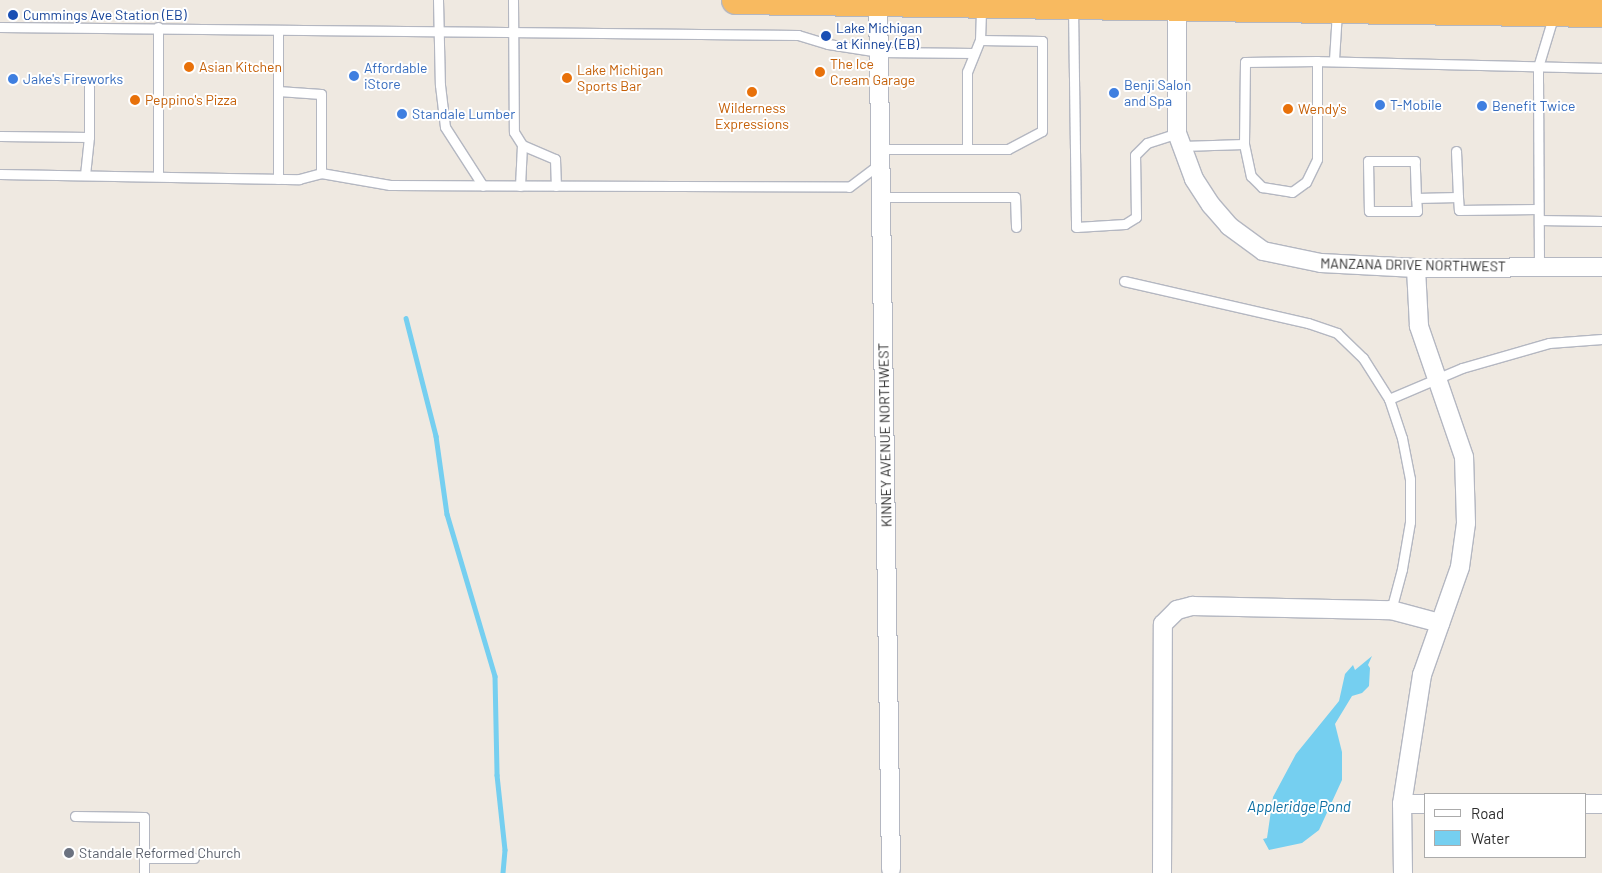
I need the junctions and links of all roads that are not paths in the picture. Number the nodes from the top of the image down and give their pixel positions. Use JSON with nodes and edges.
{"nodes":[{"id":1,"x":438,"y":0,"type":"edge"},
{"id":2,"x":514,"y":0,"type":"edge"},
{"id":3,"x":736,"y":0,"type":"edge"},
{"id":4,"x":878,"y":2,"type":"junction"},
{"id":5,"x":1029,"y":2,"type":"edge"},
{"id":6,"x":981,"y":3,"type":"junction"},
{"id":7,"x":1163,"y":4,"type":"edge"},
{"id":8,"x":1338,"y":4,"type":"edge"},
{"id":9,"x":1370,"y":4,"type":"edge"},
{"id":10,"x":1073,"y":5,"type":"junction"},
{"id":11,"x":1431,"y":5,"type":"edge"},
{"id":12,"x":1500,"y":6,"type":"edge"},
{"id":13,"x":1554,"y":6,"type":"edge"},
{"id":14,"x":1602,"y":13,"type":"edge"},
{"id":15,"x":0,"y":27,"type":"edge"},
{"id":16,"x":158,"y":28,"type":"junction"},
{"id":17,"x":278,"y":30,"type":"junction"},
{"id":18,"x":437,"y":32,"type":"junction"},
{"id":19,"x":512,"y":32,"type":"junction"},
{"id":20,"x":980,"y":40,"type":"junction"},
{"id":21,"x":879,"y":52,"type":"junction"},
{"id":22,"x":974,"y":53,"type":"junction"},
{"id":23,"x":1334,"y":60,"type":"junction"},
{"id":24,"x":1317,"y":61,"type":"junction"},
{"id":25,"x":1538,"y":67,"type":"junction"},
{"id":26,"x":1602,"y":68,"type":"edge"},
{"id":27,"x":89,"y":86,"type":"dead end"},
{"id":28,"x":278,"y":91,"type":"junction"},
{"id":29,"x":0,"y":136,"type":"edge"},
{"id":30,"x":89,"y":137,"type":"junction"},
{"id":31,"x":1179,"y":140,"type":"junction"},
{"id":32,"x":1244,"y":144,"type":"junction"},
{"id":33,"x":522,"y":145,"type":"junction"},
{"id":34,"x":968,"y":148,"type":"junction"},
{"id":35,"x":1456,"y":151,"type":"dead end"},
{"id":36,"x":880,"y":156,"type":"junction"},
{"id":37,"x":0,"y":174,"type":"edge"},
{"id":38,"x":85,"y":174,"type":"junction"},
{"id":39,"x":321,"y":174,"type":"junction"},
{"id":40,"x":158,"y":175,"type":"junction"},
{"id":41,"x":278,"y":179,"type":"junction"},
{"id":42,"x":483,"y":186,"type":"junction"},
{"id":43,"x":520,"y":186,"type":"junction"},
{"id":44,"x":556,"y":186,"type":"junction"},
{"id":45,"x":881,"y":197,"type":"junction"},
{"id":46,"x":1458,"y":197,"type":"junction"},
{"id":47,"x":1416,"y":198,"type":"junction"},
{"id":48,"x":1538,"y":209,"type":"junction"},
{"id":49,"x":1539,"y":220,"type":"junction"},
{"id":50,"x":1602,"y":221,"type":"edge"},
{"id":51,"x":1016,"y":227,"type":"dead end"},
{"id":52,"x":1539,"y":267,"type":"junction"},
{"id":53,"x":1602,"y":267,"type":"edge"},
{"id":54,"x":1416,"y":268,"type":"junction"},
{"id":55,"x":1124,"y":281,"type":"dead end"},
{"id":56,"x":1602,"y":339,"type":"edge"},
{"id":57,"x":1437,"y":379,"type":"junction"},
{"id":58,"x":1390,"y":399,"type":"junction"},
{"id":59,"x":1391,"y":610,"type":"junction"},
{"id":60,"x":1440,"y":623,"type":"junction"},
{"id":61,"x":1402,"y":804,"type":"junction"},
{"id":62,"x":1424,"y":804,"type":"edge"},
{"id":63,"x":1587,"y":804,"type":"edge"},
{"id":64,"x":1602,"y":804,"type":"edge"},
{"id":65,"x":75,"y":816,"type":"dead end"},
{"id":66,"x":144,"y":858,"type":"junction"},
{"id":67,"x":194,"y":858,"type":"dead end"},
{"id":68,"x":891,"y":869,"type":"dead end"},
{"id":69,"x":144,"y":873,"type":"edge"},
{"id":70,"x":1162,"y":873,"type":"edge"},
{"id":71,"x":1403,"y":873,"type":"edge"}],
"edges":[{"from":1,"to":18,"type":"lane"},
{"from":2,"to":19,"type":"lane"},
{"from":3,"to":4,"type":"highway"},
{"from":4,"to":6,"type":"highway"},
{"from":4,"to":21,"type":"street","name":"KINNEY AVENUE NORTHWEST"},
{"from":5,"to":6,"type":"highway"},
{"from":5,"to":10,"type":"highway"},
{"from":6,"to":20,"type":"lane"},
{"from":7,"to":8,"type":"highway"},
{"from":7,"to":10,"type":"highway"},
{"from":7,"to":31,"type":"street","name":"MANZANA DRIVE NORTHWEST"},
{"from":8,"to":9,"type":"highway"},
{"from":8,"to":23,"type":"lane"},
{"from":9,"to":11,"type":"highway"},
{"from":10,"to":31,"type":"lane"},
{"from":11,"to":12,"type":"highway"},
{"from":12,"to":13,"type":"highway"},
{"from":13,"to":14,"type":"highway"},
{"from":13,"to":25,"type":"lane"},
{"from":15,"to":16,"type":"lane"},
{"from":16,"to":17,"type":"lane"},
{"from":16,"to":40,"type":"lane"},
{"from":17,"to":18,"type":"lane"},
{"from":17,"to":28,"type":"lane"},
{"from":18,"to":19,"type":"lane"},
{"from":18,"to":42,"type":"lane"},
{"from":19,"to":21,"type":"lane"},
{"from":19,"to":33,"type":"lane"},
{"from":20,"to":22,"type":"lane"},
{"from":20,"to":34,"type":"lane"},
{"from":21,"to":22,"type":"lane"},
{"from":21,"to":36,"type":"street","name":"KINNEY AVENUE NORTHWEST"},
{"from":22,"to":34,"type":"lane"},
{"from":23,"to":24,"type":"lane"},
{"from":23,"to":25,"type":"lane"},
{"from":24,"to":32,"type":"lane"},
{"from":24,"to":32,"type":"lane"},
{"from":25,"to":26,"type":"lane"},
{"from":25,"to":48,"type":"lane"},
{"from":27,"to":30,"type":"lane"},
{"from":28,"to":39,"type":"lane"},
{"from":28,"to":41,"type":"lane"},
{"from":29,"to":30,"type":"lane"},
{"from":30,"to":38,"type":"lane"},
{"from":31,"to":32,"type":"lane"},
{"from":31,"to":54,"type":"street","name":"MANZANA DRIVE NORTHWEST"},
{"from":33,"to":43,"type":"lane"},
{"from":33,"to":44,"type":"lane"},
{"from":34,"to":36,"type":"lane"},
{"from":35,"to":46,"type":"lane"},
{"from":36,"to":44,"type":"lane"},
{"from":36,"to":45,"type":"street","name":"KINNEY AVENUE NORTHWEST"},
{"from":37,"to":38,"type":"lane"},
{"from":38,"to":40,"type":"lane"},
{"from":39,"to":41,"type":"lane"},
{"from":39,"to":42,"type":"lane"},
{"from":40,"to":41,"type":"lane"},
{"from":42,"to":43,"type":"lane"},
{"from":43,"to":44,"type":"lane"},
{"from":45,"to":51,"type":"lane"},
{"from":45,"to":68,"type":"street","name":"KINNEY AVENUE NORTHWEST"},
{"from":46,"to":47,"type":"lane"},
{"from":46,"to":48,"type":"lane"},
{"from":47,"to":47,"type":"lane"},
{"from":48,"to":49,"type":"lane"},
{"from":49,"to":50,"type":"lane"},
{"from":49,"to":52,"type":"lane"},
{"from":52,"to":53,"type":"street","name":"MANZANA DRIVE NORTHWEST"},
{"from":52,"to":54,"type":"street","name":"MANZANA DRIVE NORTHWEST"},
{"from":54,"to":57,"type":"street"},
{"from":55,"to":58,"type":"lane"},
{"from":56,"to":57,"type":"lane"},
{"from":57,"to":58,"type":"lane"},
{"from":57,"to":60,"type":"street"},
{"from":58,"to":59,"type":"lane"},
{"from":59,"to":60,"type":"street"},
{"from":59,"to":70,"type":"street"},
{"from":60,"to":61,"type":"street"},
{"from":61,"to":62,"type":"street"},
{"from":61,"to":71,"type":"street"},
{"from":63,"to":64,"type":"street"},
{"from":65,"to":66,"type":"lane"},
{"from":66,"to":67,"type":"lane"},
{"from":66,"to":69,"type":"lane"}]}
